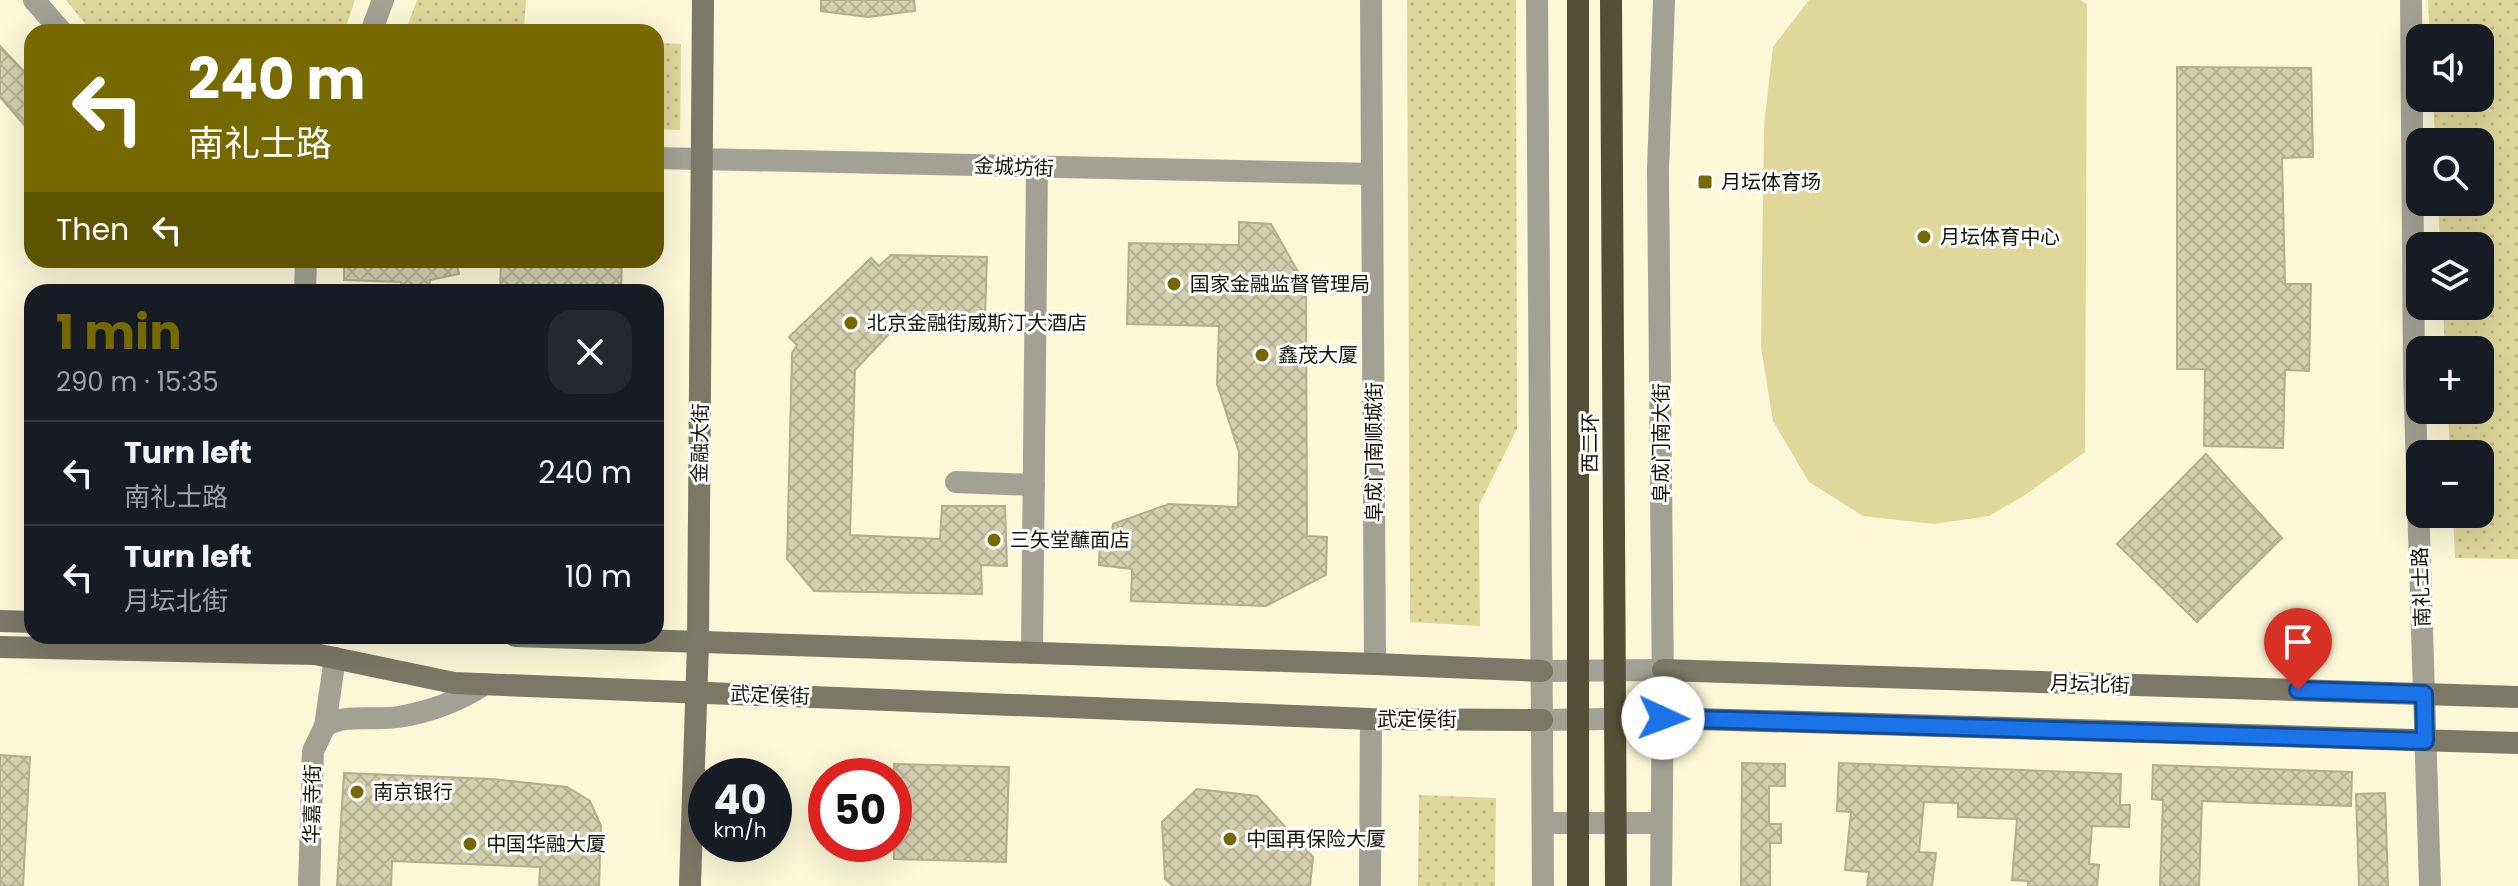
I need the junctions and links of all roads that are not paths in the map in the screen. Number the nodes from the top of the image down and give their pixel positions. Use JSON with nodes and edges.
{"nodes":[{"id":1,"x":34,"y":0,"type":"edge"},
{"id":2,"x":383,"y":0,"type":"edge"},
{"id":3,"x":703,"y":0,"type":"edge"},
{"id":4,"x":1371,"y":0,"type":"edge"},
{"id":5,"x":1537,"y":0,"type":"edge"},
{"id":6,"x":1578,"y":0,"type":"edge"},
{"id":7,"x":1611,"y":0,"type":"edge"},
{"id":8,"x":1664,"y":0,"type":"edge"},
{"id":9,"x":2411,"y":0,"type":"edge"},
{"id":10,"x":55,"y":24,"type":"edge"},
{"id":11,"x":374,"y":24,"type":"edge"},
{"id":12,"x":664,"y":158,"type":"edge"},
{"id":13,"x":703,"y":158,"type":"junction"},
{"id":14,"x":1037,"y":167,"type":"junction"},
{"id":15,"x":1372,"y":174,"type":"junction"},
{"id":16,"x":956,"y":482,"type":"dead end"},
{"id":17,"x":1034,"y":485,"type":"junction"},
{"id":18,"x":0,"y":621,"type":"edge"},
{"id":19,"x":24,"y":622,"type":"edge"},
{"id":20,"x":664,"y":642,"type":"edge"},
{"id":21,"x":698,"y":643,"type":"junction"},
{"id":22,"x":0,"y":647,"type":"edge"},
{"id":23,"x":1032,"y":653,"type":"junction"},
{"id":24,"x":335,"y":658,"type":"junction"},
{"id":25,"x":1375,"y":664,"type":"junction"},
{"id":26,"x":1663,"y":670,"type":"junction"},
{"id":27,"x":1542,"y":671,"type":"junction"},
{"id":28,"x":485,"y":684,"type":"junction"},
{"id":29,"x":696,"y":692,"type":"junction"},
{"id":30,"x":2424,"y":694,"type":"junction"},
{"id":31,"x":2518,"y":697,"type":"edge"},
{"id":32,"x":1663,"y":718,"type":"junction"},
{"id":33,"x":1371,"y":719,"type":"junction"},
{"id":34,"x":1542,"y":720,"type":"junction"},
{"id":35,"x":325,"y":726,"type":"junction"},
{"id":36,"x":2425,"y":741,"type":"junction"},
{"id":37,"x":2518,"y":743,"type":"edge"},
{"id":38,"x":1544,"y":823,"type":"junction"},
{"id":39,"x":1661,"y":823,"type":"junction"},
{"id":40,"x":309,"y":886,"type":"edge"},
{"id":41,"x":690,"y":886,"type":"edge"},
{"id":42,"x":1370,"y":886,"type":"edge"},
{"id":43,"x":1543,"y":886,"type":"edge"},
{"id":44,"x":1578,"y":886,"type":"edge"},
{"id":45,"x":1616,"y":886,"type":"edge"},
{"id":46,"x":1661,"y":886,"type":"edge"},
{"id":47,"x":2430,"y":886,"type":"edge"}],
"edges":[{"from":1,"to":10,"type":"street"},
{"from":2,"to":11,"type":"street"},
{"from":3,"to":13,"type":"main road","name":"金融大街"},
{"from":4,"to":15,"type":"street","name":"阜成门南顺城街"},
{"from":5,"to":27,"type":"street"},
{"from":6,"to":44,"type":"highway","name":"西二环"},
{"from":7,"to":45,"type":"highway","name":"西二环"},
{"from":8,"to":26,"type":"street","name":"阜成门南大街"},
{"from":9,"to":30,"type":"street","name":"南礼士路"},
{"from":12,"to":13,"type":"street","name":"金城坊街"},
{"from":13,"to":14,"type":"street","name":"金城坊街"},
{"from":13,"to":21,"type":"main road","name":"金融大街"},
{"from":14,"to":15,"type":"street","name":"金城坊街"},
{"from":14,"to":17,"type":"street"},
{"from":15,"to":25,"type":"street","name":"阜成门南顺城街"},
{"from":16,"to":17,"type":"street"},
{"from":17,"to":23,"type":"street"},
{"from":18,"to":19,"type":"main road"},
{"from":20,"to":21,"type":"main road"},
{"from":21,"to":23,"type":"main road"},
{"from":21,"to":29,"type":"main road","name":"金融大街"},
{"from":22,"to":24,"type":"main road","name":"武定侯街"},
{"from":23,"to":25,"type":"main road"},
{"from":24,"to":28,"type":"main road","name":"武定侯街"},
{"from":24,"to":35,"type":"street","name":"华嘉寺街"},
{"from":25,"to":27,"type":"main road"},
{"from":26,"to":27,"type":"street"},
{"from":26,"to":30,"type":"main road","name":"月坛北街"},
{"from":26,"to":32,"type":"street","name":"阜成门南大街"},
{"from":27,"to":34,"type":"street"},
{"from":28,"to":29,"type":"main road","name":"武定侯街"},
{"from":28,"to":35,"type":"street"},
{"from":29,"to":33,"type":"main road","name":"武定侯街"},
{"from":29,"to":41,"type":"main road","name":"金融大街"},
{"from":30,"to":31,"type":"main road","name":"月坛北街"},
{"from":30,"to":36,"type":"street","name":"南礼士路"},
{"from":32,"to":34,"type":"street"},
{"from":32,"to":36,"type":"main road"},
{"from":32,"to":39,"type":"street","name":"阜成门南大街"},
{"from":33,"to":34,"type":"main road","name":"武定侯街"},
{"from":33,"to":42,"type":"street"},
{"from":34,"to":38,"type":"street"},
{"from":35,"to":40,"type":"street","name":"华嘉寺街"},
{"from":36,"to":37,"type":"main road"},
{"from":36,"to":47,"type":"street","name":"南礼士路"},
{"from":38,"to":39,"type":"street"},
{"from":38,"to":43,"type":"street"},
{"from":39,"to":46,"type":"street","name":"阜成门南大街"}]}
